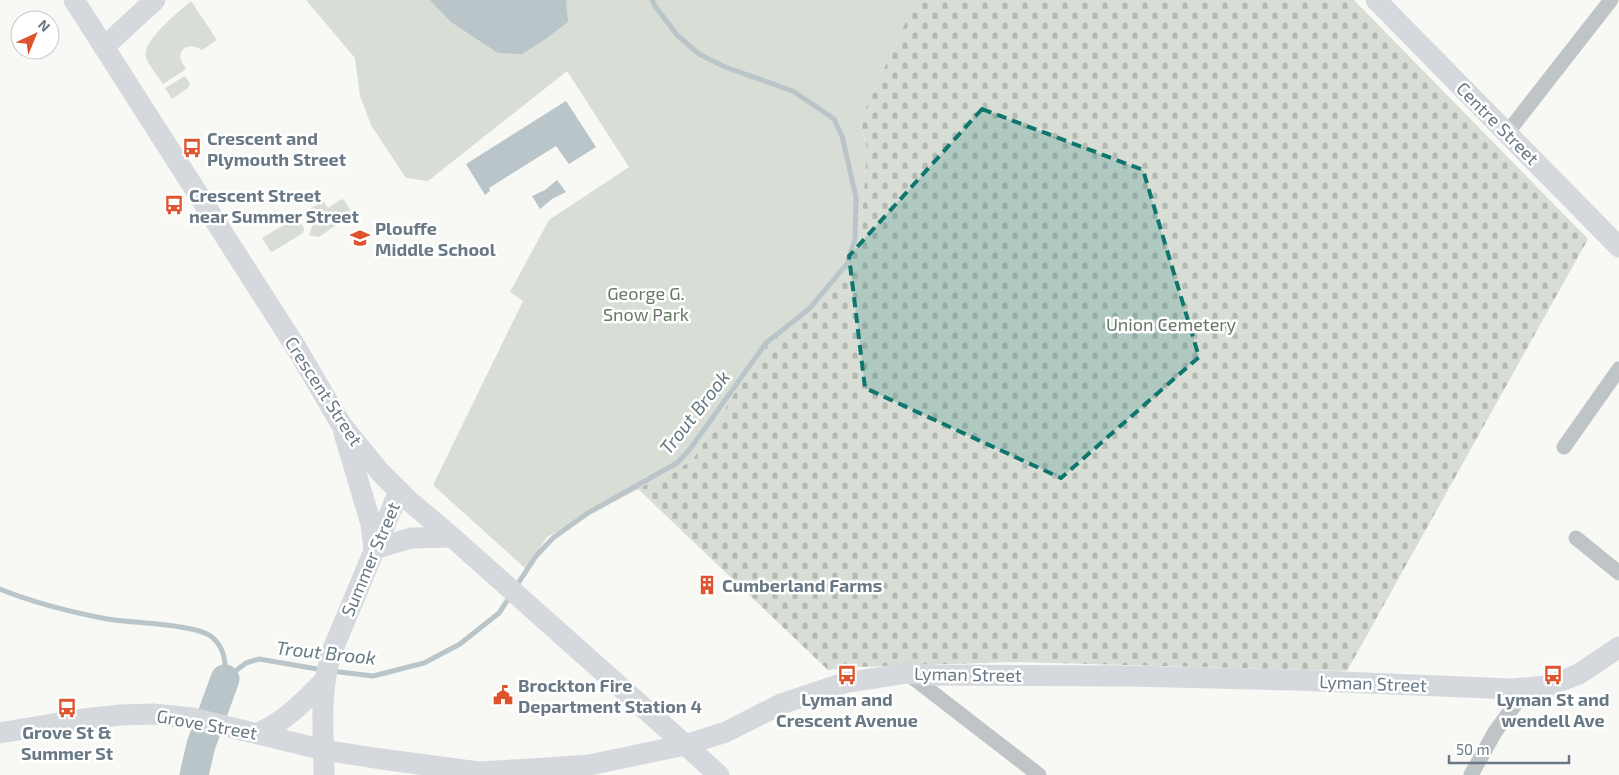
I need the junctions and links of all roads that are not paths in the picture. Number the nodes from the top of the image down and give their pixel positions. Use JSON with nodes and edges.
{"nodes":[{"id":1,"x":74,"y":0,"type":"edge"},
{"id":2,"x":155,"y":0,"type":"edge"},
{"id":3,"x":1376,"y":0,"type":"edge"},
{"id":4,"x":1611,"y":0,"type":"edge"},
{"id":5,"x":104,"y":47,"type":"junction"},
{"id":6,"x":1507,"y":133,"type":"junction"},
{"id":7,"x":1619,"y":246,"type":"edge"},
{"id":8,"x":1619,"y":369,"type":"edge"},
{"id":9,"x":341,"y":424,"type":"junction"},
{"id":10,"x":1564,"y":447,"type":"dead end"},
{"id":11,"x":399,"y":491,"type":"junction"},
{"id":12,"x":452,"y":537,"type":"junction"},
{"id":13,"x":1576,"y":538,"type":"dead end"},
{"id":14,"x":374,"y":549,"type":"junction"},
{"id":15,"x":1619,"y":572,"type":"edge"},
{"id":16,"x":1619,"y":647,"type":"edge"},
{"id":17,"x":907,"y":673,"type":"junction"},
{"id":18,"x":324,"y":680,"type":"junction"},
{"id":19,"x":1528,"y":688,"type":"junction"},
{"id":20,"x":0,"y":733,"type":"edge"},
{"id":21,"x":259,"y":733,"type":"junction"},
{"id":22,"x":686,"y":745,"type":"junction"},
{"id":23,"x":324,"y":750,"type":"junction"},
{"id":24,"x":474,"y":773,"type":"edge"},
{"id":25,"x":324,"y":775,"type":"edge"},
{"id":26,"x":719,"y":775,"type":"edge"},
{"id":27,"x":1038,"y":775,"type":"edge"},
{"id":28,"x":1471,"y":775,"type":"edge"}],
"edges":[{"from":1,"to":5,"type":"main road","name":"Crescent Street"},
{"from":2,"to":5,"type":"main road"},
{"from":3,"to":6,"type":"main road","name":"Centre Street"},
{"from":4,"to":6,"type":"street"},
{"from":5,"to":9,"type":"main road","name":"Crescent Street"},
{"from":6,"to":7,"type":"main road","name":"Centre Street"},
{"from":8,"to":10,"type":"street"},
{"from":9,"to":11,"type":"main road","name":"Crescent Street"},
{"from":9,"to":14,"type":"main road"},
{"from":11,"to":12,"type":"main road","name":"Crescent Street"},
{"from":11,"to":14,"type":"main road","name":"Summer Street"},
{"from":12,"to":14,"type":"main road"},
{"from":12,"to":22,"type":"main road","name":"Crescent Street"},
{"from":13,"to":15,"type":"street"},
{"from":14,"to":18,"type":"main road","name":"Summer Street"},
{"from":16,"to":19,"type":"main road","name":"Lyman Street"},
{"from":17,"to":19,"type":"main road","name":"Lyman Street"},
{"from":17,"to":22,"type":"main road","name":"Lyman Street"},
{"from":17,"to":27,"type":"street"},
{"from":18,"to":21,"type":"main road"},
{"from":18,"to":23,"type":"main road","name":"Summer Street"},
{"from":19,"to":28,"type":"street"},
{"from":20,"to":21,"type":"main road","name":"Grove Street"},
{"from":21,"to":23,"type":"main road","name":"Grove Street"},
{"from":22,"to":24,"type":"main road","name":"Lyman Street"},
{"from":22,"to":26,"type":"main road","name":"Crescent Street"},
{"from":23,"to":24,"type":"main road","name":"Lyman Street"},
{"from":23,"to":25,"type":"main road","name":"Summer Street"}]}
